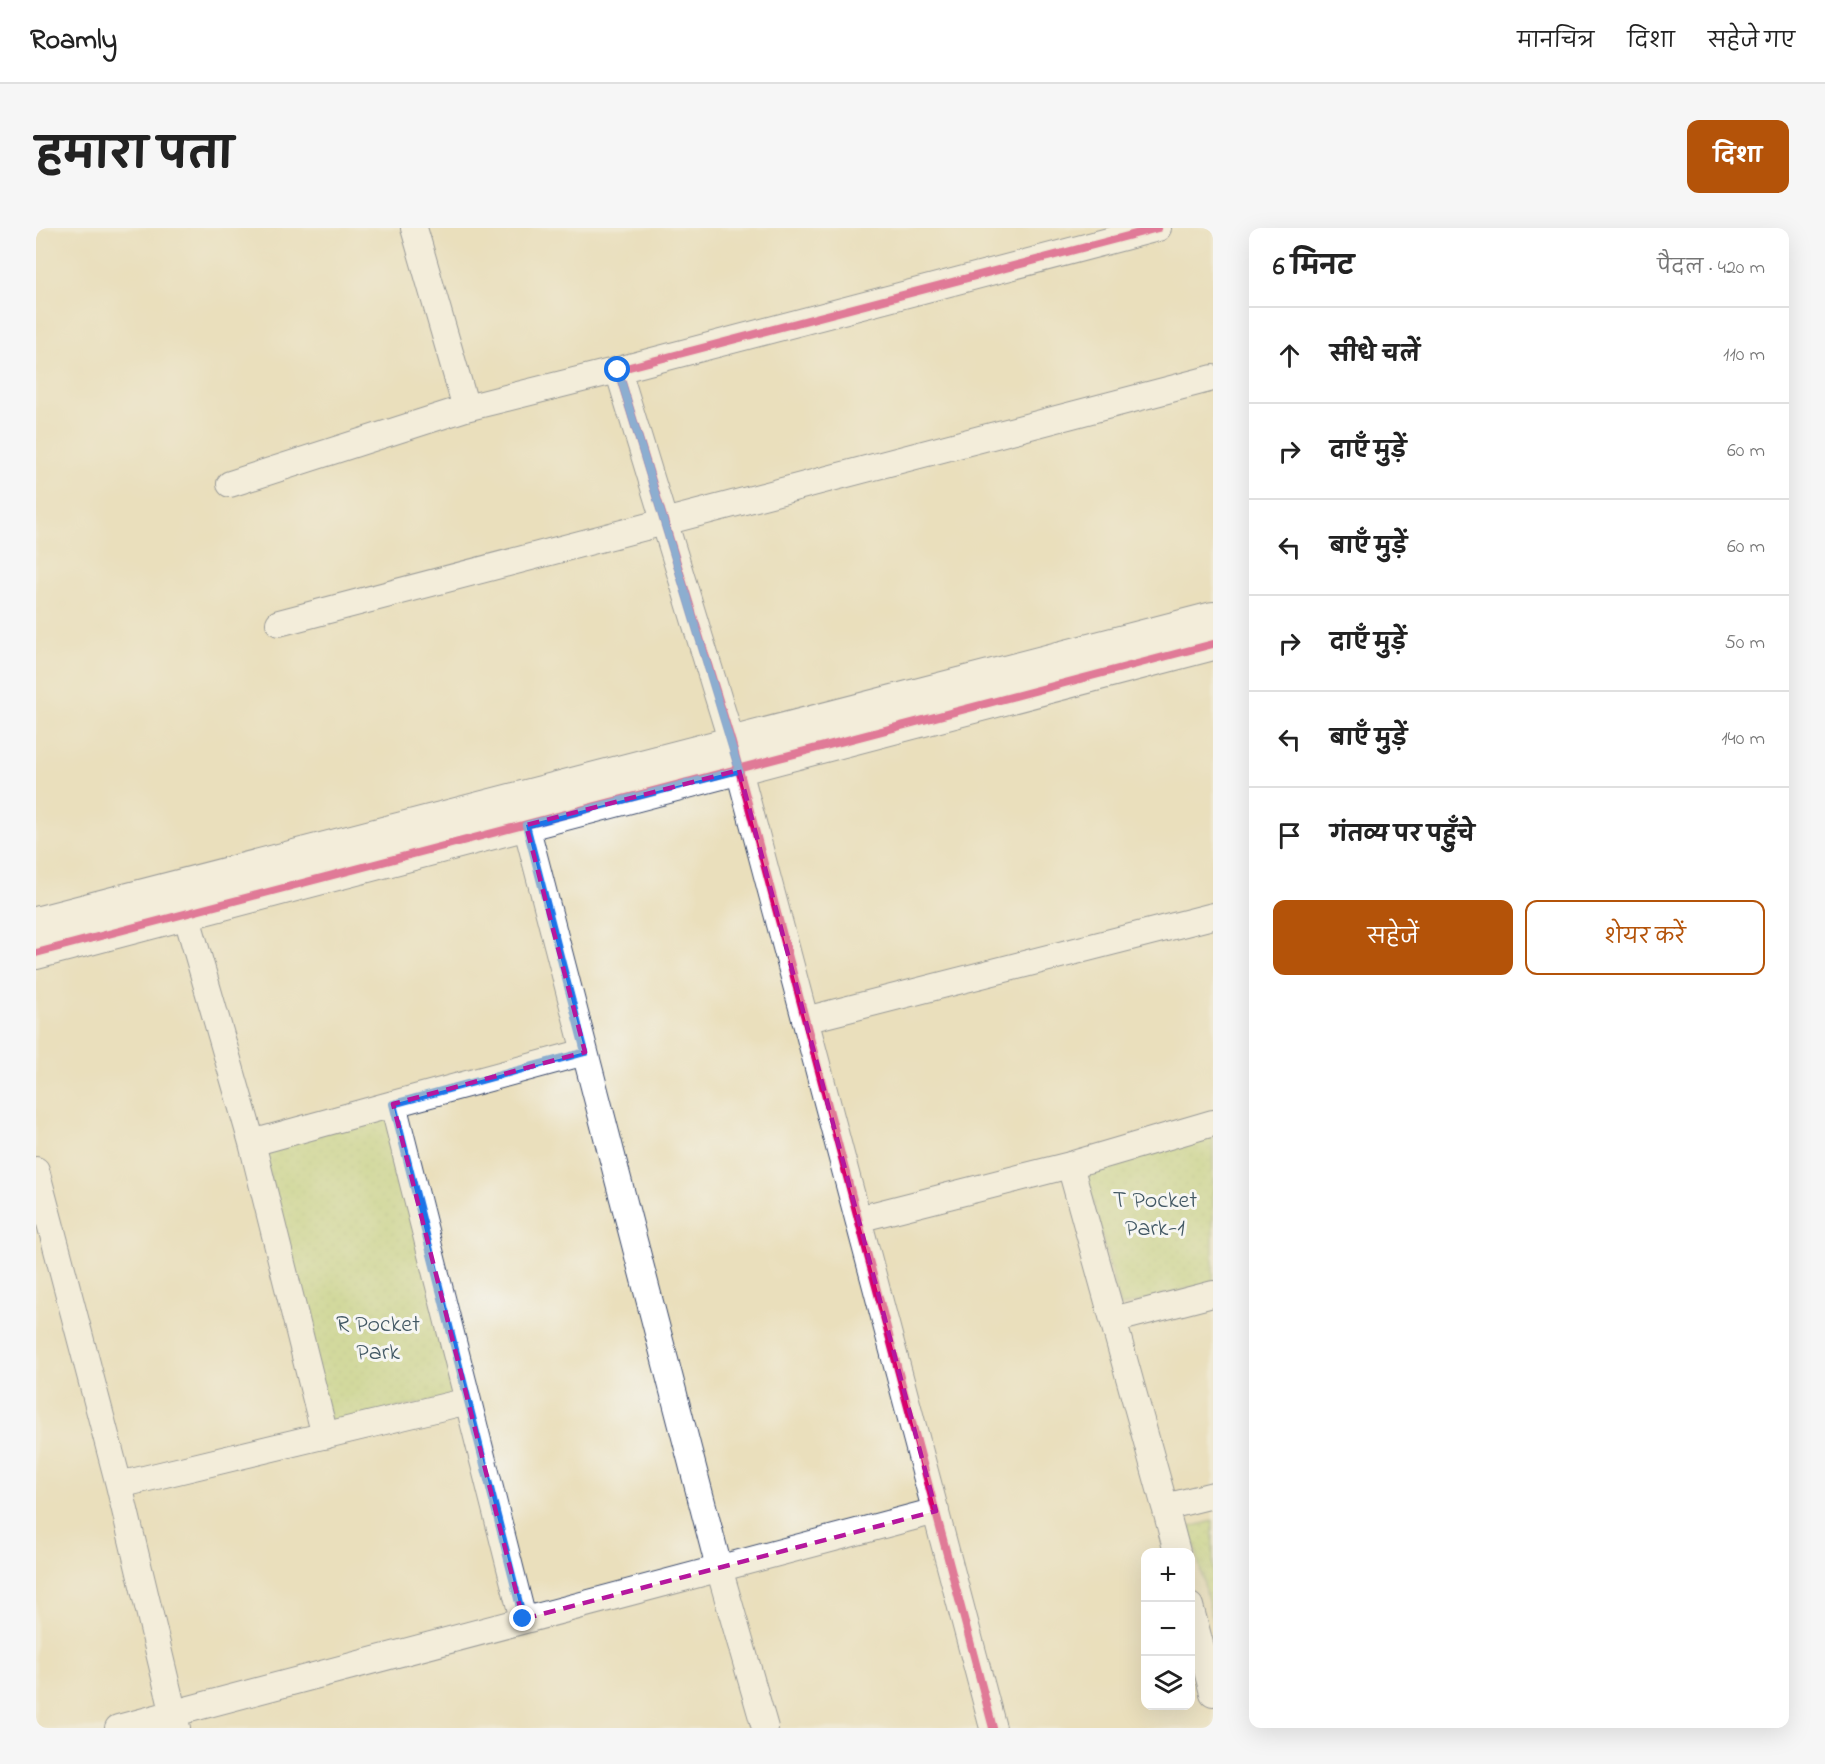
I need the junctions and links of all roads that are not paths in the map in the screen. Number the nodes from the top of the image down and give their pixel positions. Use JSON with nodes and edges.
{"nodes":[{"id":1,"x":414,"y":228,"type":"edge"},
{"id":2,"x":1158,"y":228,"type":"edge"},
{"id":3,"x":618,"y":370,"type":"junction"},
{"id":4,"x":1213,"y":378,"type":"edge"},
{"id":5,"x":466,"y":408,"type":"junction"},
{"id":6,"x":230,"y":484,"type":"dead end"},
{"id":7,"x":665,"y":522,"type":"junction"},
{"id":8,"x":1213,"y":618,"type":"edge"},
{"id":9,"x":279,"y":623,"type":"dead end"},
{"id":10,"x":1213,"y":644,"type":"edge"},
{"id":11,"x":735,"y":756,"type":"junction"},
{"id":12,"x":523,"y":812,"type":"junction"},
{"id":13,"x":181,"y":900,"type":"junction"},
{"id":14,"x":1213,"y":916,"type":"edge"},
{"id":15,"x":36,"y":923,"type":"edge"},
{"id":16,"x":36,"y":953,"type":"edge"},
{"id":17,"x":805,"y":1020,"type":"junction"},
{"id":18,"x":585,"y":1052,"type":"junction"},
{"id":19,"x":393,"y":1104,"type":"junction"},
{"id":20,"x":1213,"y":1123,"type":"edge"},
{"id":21,"x":252,"y":1143,"type":"junction"},
{"id":22,"x":1070,"y":1166,"type":"junction"},
{"id":23,"x":36,"y":1170,"type":"edge"},
{"id":24,"x":858,"y":1219,"type":"junction"},
{"id":25,"x":1213,"y":1294,"type":"edge"},
{"id":26,"x":1113,"y":1320,"type":"junction"},
{"id":27,"x":468,"y":1401,"type":"junction"},
{"id":28,"x":325,"y":1436,"type":"junction"},
{"id":29,"x":120,"y":1485,"type":"junction"},
{"id":30,"x":1213,"y":1495,"type":"edge"},
{"id":31,"x":1163,"y":1499,"type":"junction"},
{"id":32,"x":936,"y":1511,"type":"junction"},
{"id":33,"x":1176,"y":1548,"type":"edge"},
{"id":34,"x":719,"y":1568,"type":"junction"},
{"id":35,"x":523,"y":1619,"type":"junction"},
{"id":36,"x":1195,"y":1622,"type":"edge"},
{"id":37,"x":1213,"y":1693,"type":"edge"},
{"id":38,"x":175,"y":1721,"type":"edge"},
{"id":39,"x":118,"y":1728,"type":"edge"},
{"id":40,"x":765,"y":1728,"type":"edge"},
{"id":41,"x":993,"y":1728,"type":"edge"}],
"edges":[{"from":1,"to":5,"type":"street"},
{"from":2,"to":3,"type":"street"},
{"from":3,"to":5,"type":"street"},
{"from":3,"to":7,"type":"street"},
{"from":4,"to":7,"type":"street"},
{"from":5,"to":6,"type":"street"},
{"from":7,"to":9,"type":"street"},
{"from":7,"to":11,"type":"street"},
{"from":8,"to":11,"type":"street"},
{"from":10,"to":11,"type":"street"},
{"from":11,"to":12,"type":"street"},
{"from":11,"to":17,"type":"street"},
{"from":12,"to":13,"type":"street"},
{"from":12,"to":18,"type":"street"},
{"from":13,"to":15,"type":"street"},
{"from":13,"to":16,"type":"street"},
{"from":13,"to":21,"type":"street"},
{"from":14,"to":17,"type":"street"},
{"from":17,"to":24,"type":"street"},
{"from":18,"to":19,"type":"street"},
{"from":18,"to":34,"type":"street"},
{"from":19,"to":21,"type":"street"},
{"from":19,"to":27,"type":"street"},
{"from":20,"to":22,"type":"street"},
{"from":21,"to":28,"type":"street"},
{"from":22,"to":24,"type":"street"},
{"from":22,"to":26,"type":"street"},
{"from":23,"to":29,"type":"street"},
{"from":24,"to":32,"type":"street"},
{"from":25,"to":26,"type":"street"},
{"from":26,"to":31,"type":"street"},
{"from":27,"to":28,"type":"street"},
{"from":27,"to":35,"type":"street"},
{"from":28,"to":29,"type":"street"},
{"from":29,"to":38,"type":"street"},
{"from":30,"to":31,"type":"street"},
{"from":31,"to":33,"type":"street"},
{"from":32,"to":34,"type":"street"},
{"from":32,"to":41,"type":"street"},
{"from":34,"to":35,"type":"street"},
{"from":34,"to":40,"type":"street"},
{"from":35,"to":38,"type":"street"},
{"from":36,"to":37,"type":"street"},
{"from":38,"to":39,"type":"street"}]}
